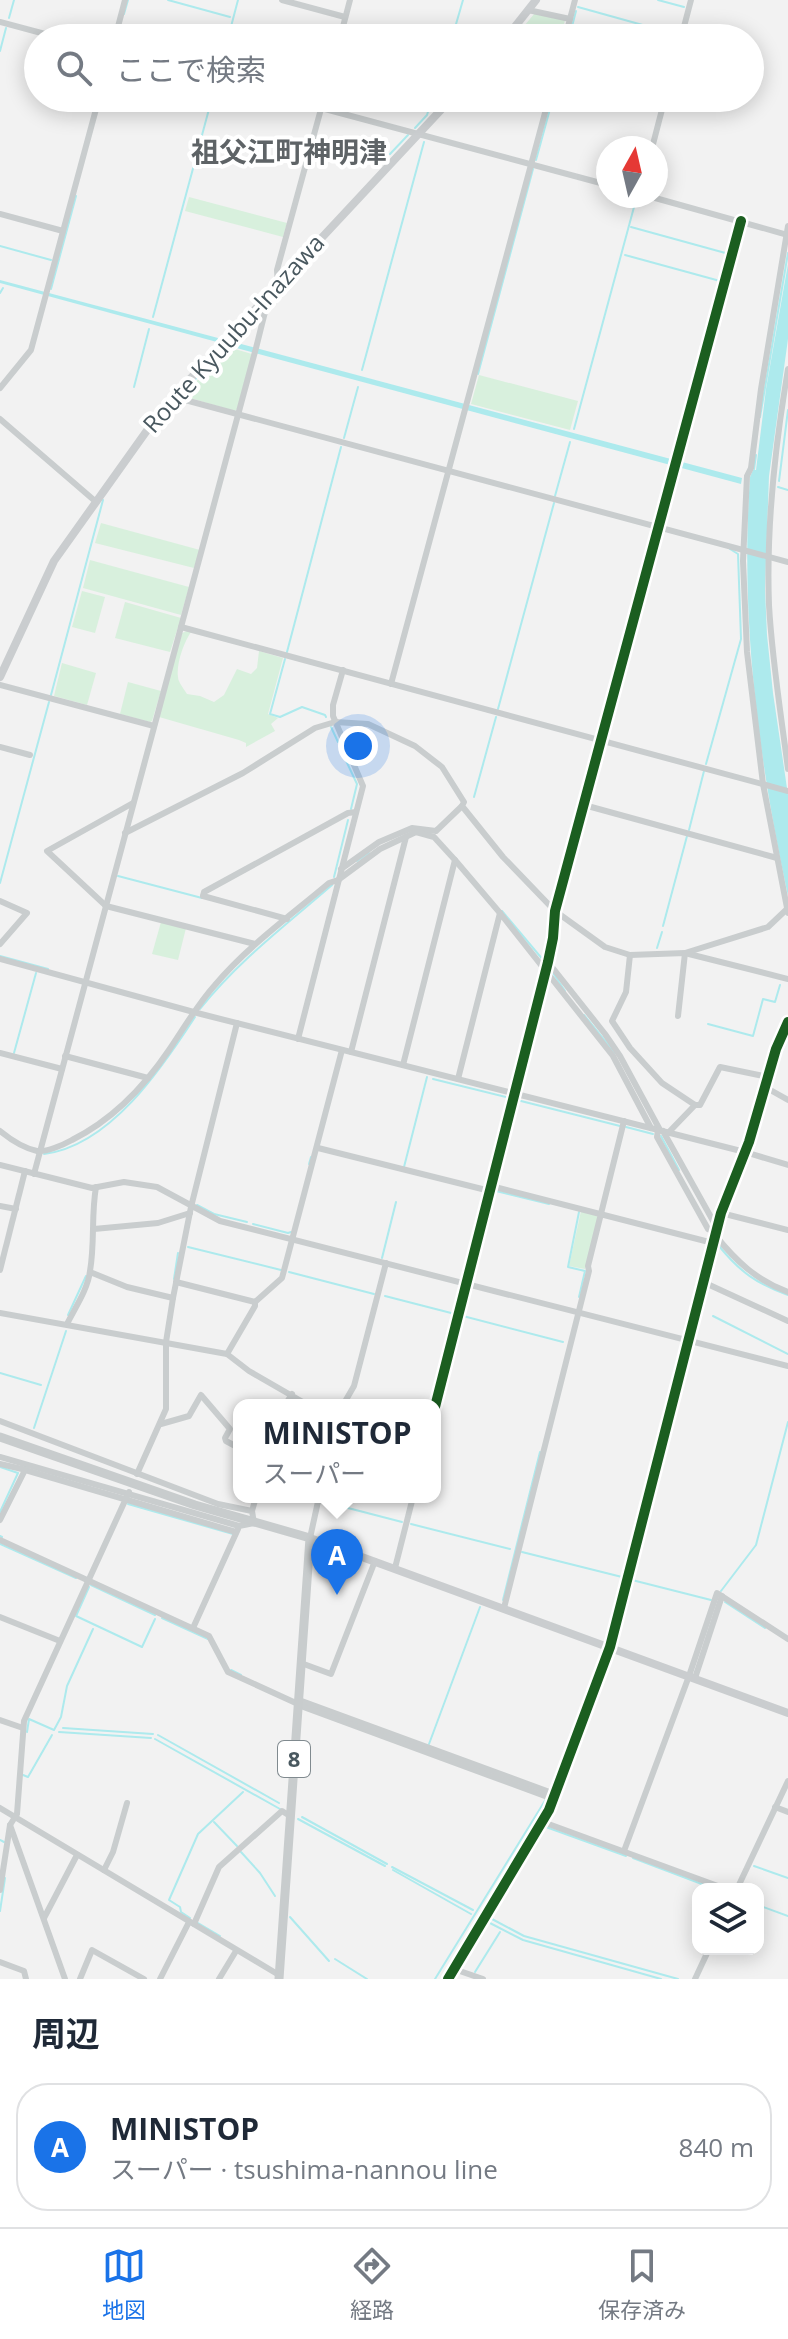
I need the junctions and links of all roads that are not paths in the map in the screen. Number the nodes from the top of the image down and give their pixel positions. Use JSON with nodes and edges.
{"nodes":[{"id":1,"x":125,"y":0,"type":"edge"},
{"id":2,"x":282,"y":0,"type":"edge"},
{"id":3,"x":350,"y":0,"type":"edge"},
{"id":4,"x":536,"y":0,"type":"edge"},
{"id":5,"x":575,"y":0,"type":"edge"},
{"id":6,"x":691,"y":0,"type":"edge"},
{"id":7,"x":528,"y":10,"type":"junction"},
{"id":8,"x":345,"y":17,"type":"junction"},
{"id":9,"x":570,"y":19,"type":"junction"},
{"id":10,"x":0,"y":22,"type":"edge"},
{"id":11,"x":119,"y":24,"type":"edge"},
{"id":12,"x":343,"y":24,"type":"edge"},
{"id":13,"x":517,"y":24,"type":"edge"},
{"id":14,"x":569,"y":24,"type":"edge"},
{"id":15,"x":685,"y":24,"type":"edge"},
{"id":16,"x":24,"y":28,"type":"edge"},
{"id":17,"x":95,"y":112,"type":"edge"},
{"id":18,"x":320,"y":112,"type":"edge"},
{"id":19,"x":336,"y":112,"type":"edge"},
{"id":20,"x":440,"y":112,"type":"edge"},
{"id":21,"x":545,"y":112,"type":"edge"},
{"id":22,"x":661,"y":112,"type":"edge"},
{"id":23,"x":420,"y":134,"type":"junction"},
{"id":24,"x":655,"y":136,"type":"edge"},
{"id":25,"x":531,"y":164,"type":"junction"},
{"id":26,"x":596,"y":182,"type":"edge"},
{"id":27,"x":668,"y":201,"type":"edge"},
{"id":28,"x":0,"y":214,"type":"edge"},
{"id":29,"x":741,"y":221,"type":"junction"},
{"id":30,"x":63,"y":231,"type":"junction"},
{"id":31,"x":788,"y":232,"type":"edge"},
{"id":32,"x":278,"y":286,"type":"junction"},
{"id":33,"x":266,"y":298,"type":"junction"},
{"id":34,"x":788,"y":369,"type":"edge"},
{"id":35,"x":0,"y":388,"type":"edge"},
{"id":36,"x":174,"y":397,"type":"junction"},
{"id":37,"x":238,"y":415,"type":"junction"},
{"id":38,"x":0,"y":419,"type":"edge"},
{"id":39,"x":448,"y":470,"type":"junction"},
{"id":40,"x":95,"y":501,"type":"junction"},
{"id":41,"x":658,"y":527,"type":"junction"},
{"id":42,"x":744,"y":549,"type":"junction"},
{"id":43,"x":770,"y":557,"type":"junction"},
{"id":44,"x":788,"y":562,"type":"edge"},
{"id":45,"x":181,"y":627,"type":"junction"},
{"id":46,"x":343,"y":670,"type":"junction"},
{"id":47,"x":0,"y":677,"type":"edge"},
{"id":48,"x":391,"y":684,"type":"junction"},
{"id":49,"x":0,"y":685,"type":"edge"},
{"id":50,"x":335,"y":722,"type":"junction"},
{"id":51,"x":154,"y":726,"type":"junction"},
{"id":52,"x":601,"y":740,"type":"junction"},
{"id":53,"x":0,"y":747,"type":"edge"},
{"id":54,"x":30,"y":755,"type":"dead end"},
{"id":55,"x":788,"y":769,"type":"edge"},
{"id":56,"x":764,"y":784,"type":"junction"},
{"id":57,"x":788,"y":791,"type":"edge"},
{"id":58,"x":133,"y":803,"type":"junction"},
{"id":59,"x":584,"y":805,"type":"junction"},
{"id":60,"x":462,"y":806,"type":"junction"},
{"id":61,"x":356,"y":812,"type":"junction"},
{"id":62,"x":125,"y":833,"type":"junction"},
{"id":63,"x":406,"y":837,"type":"junction"},
{"id":64,"x":777,"y":858,"type":"junction"},
{"id":65,"x":455,"y":860,"type":"junction"},
{"id":66,"x":341,"y":869,"type":"junction"},
{"id":67,"x":338,"y":880,"type":"junction"},
{"id":68,"x":0,"y":901,"type":"edge"},
{"id":69,"x":106,"y":906,"type":"junction"},
{"id":70,"x":555,"y":911,"type":"junction"},
{"id":71,"x":788,"y":911,"type":"edge"},
{"id":72,"x":500,"y":913,"type":"junction"},
{"id":73,"x":287,"y":919,"type":"junction"},
{"id":74,"x":0,"y":944,"type":"edge"},
{"id":75,"x":255,"y":944,"type":"junction"},
{"id":76,"x":685,"y":953,"type":"junction"},
{"id":77,"x":630,"y":955,"type":"junction"},
{"id":78,"x":0,"y":959,"type":"edge"},
{"id":79,"x":547,"y":966,"type":"junction"},
{"id":80,"x":788,"y":979,"type":"edge"},
{"id":81,"x":85,"y":983,"type":"junction"},
{"id":82,"x":193,"y":1012,"type":"junction"},
{"id":83,"x":678,"y":1016,"type":"dead end"},
{"id":84,"x":612,"y":1021,"type":"junction"},
{"id":85,"x":788,"y":1022,"type":"edge"},
{"id":86,"x":237,"y":1023,"type":"junction"},
{"id":87,"x":605,"y":1034,"type":"junction"},
{"id":88,"x":298,"y":1039,"type":"junction"},
{"id":89,"x":342,"y":1050,"type":"junction"},
{"id":90,"x":351,"y":1052,"type":"junction"},
{"id":91,"x":0,"y":1053,"type":"edge"},
{"id":92,"x":65,"y":1056,"type":"junction"},
{"id":93,"x":403,"y":1065,"type":"junction"},
{"id":94,"x":62,"y":1069,"type":"junction"},
{"id":95,"x":148,"y":1078,"type":"junction"},
{"id":96,"x":458,"y":1079,"type":"junction"},
{"id":97,"x":766,"y":1082,"type":"junction"},
{"id":98,"x":515,"y":1094,"type":"junction"},
{"id":99,"x":788,"y":1100,"type":"edge"},
{"id":100,"x":695,"y":1105,"type":"junction"},
{"id":101,"x":624,"y":1121,"type":"junction"},
{"id":102,"x":660,"y":1130,"type":"junction"},
{"id":103,"x":0,"y":1131,"type":"edge"},
{"id":104,"x":318,"y":1148,"type":"junction"},
{"id":105,"x":40,"y":1151,"type":"junction"},
{"id":106,"x":745,"y":1152,"type":"junction"},
{"id":107,"x":0,"y":1165,"type":"edge"},
{"id":108,"x":788,"y":1165,"type":"edge"},
{"id":109,"x":25,"y":1171,"type":"junction"},
{"id":110,"x":34,"y":1174,"type":"junction"},
{"id":111,"x":96,"y":1187,"type":"junction"},
{"id":112,"x":491,"y":1189,"type":"junction"},
{"id":113,"x":0,"y":1206,"type":"edge"},
{"id":114,"x":16,"y":1209,"type":"junction"},
{"id":115,"x":190,"y":1210,"type":"junction"},
{"id":116,"x":721,"y":1213,"type":"junction"},
{"id":117,"x":601,"y":1214,"type":"junction"},
{"id":118,"x":94,"y":1229,"type":"junction"},
{"id":119,"x":788,"y":1230,"type":"edge"},
{"id":120,"x":715,"y":1235,"type":"junction"},
{"id":121,"x":293,"y":1239,"type":"junction"},
{"id":122,"x":386,"y":1263,"type":"junction"},
{"id":123,"x":0,"y":1270,"type":"edge"},
{"id":124,"x":90,"y":1272,"type":"junction"},
{"id":125,"x":176,"y":1282,"type":"junction"},
{"id":126,"x":703,"y":1282,"type":"junction"},
{"id":127,"x":466,"y":1283,"type":"junction"},
{"id":128,"x":788,"y":1292,"type":"edge"},
{"id":129,"x":173,"y":1298,"type":"junction"},
{"id":130,"x":255,"y":1302,"type":"junction"},
{"id":131,"x":579,"y":1312,"type":"junction"},
{"id":132,"x":0,"y":1313,"type":"edge"},
{"id":133,"x":788,"y":1321,"type":"edge"},
{"id":134,"x":67,"y":1324,"type":"junction"},
{"id":135,"x":688,"y":1340,"type":"junction"},
{"id":136,"x":166,"y":1342,"type":"junction"},
{"id":137,"x":227,"y":1354,"type":"junction"},
{"id":138,"x":788,"y":1366,"type":"edge"},
{"id":139,"x":292,"y":1394,"type":"junction"},
{"id":140,"x":289,"y":1399,"type":"edge"},
{"id":141,"x":299,"y":1399,"type":"edge"},
{"id":142,"x":346,"y":1399,"type":"edge"},
{"id":143,"x":437,"y":1399,"type":"edge"},
{"id":144,"x":0,"y":1421,"type":"edge"},
{"id":145,"x":161,"y":1424,"type":"junction"},
{"id":146,"x":0,"y":1437,"type":"edge"},
{"id":147,"x":233,"y":1445,"type":"edge"},
{"id":148,"x":0,"y":1457,"type":"edge"},
{"id":149,"x":0,"y":1464,"type":"edge"},
{"id":150,"x":24,"y":1467,"type":"junction"},
{"id":151,"x":136,"y":1475,"type":"junction"},
{"id":152,"x":128,"y":1494,"type":"junction"},
{"id":153,"x":254,"y":1503,"type":"edge"},
{"id":154,"x":318,"y":1503,"type":"edge"},
{"id":155,"x":411,"y":1503,"type":"edge"},
{"id":156,"x":252,"y":1511,"type":"junction"},
{"id":157,"x":0,"y":1520,"type":"edge"},
{"id":158,"x":254,"y":1523,"type":"junction"},
{"id":159,"x":238,"y":1529,"type":"junction"},
{"id":160,"x":310,"y":1538,"type":"junction"},
{"id":161,"x":0,"y":1540,"type":"edge"},
{"id":162,"x":375,"y":1561,"type":"junction"},
{"id":163,"x":395,"y":1568,"type":"junction"},
{"id":164,"x":89,"y":1581,"type":"junction"},
{"id":165,"x":504,"y":1608,"type":"junction"},
{"id":166,"x":0,"y":1617,"type":"edge"},
{"id":167,"x":193,"y":1628,"type":"junction"},
{"id":168,"x":788,"y":1639,"type":"edge"},
{"id":169,"x":60,"y":1641,"type":"junction"},
{"id":170,"x":610,"y":1647,"type":"junction"},
{"id":171,"x":301,"y":1663,"type":"junction"},
{"id":172,"x":692,"y":1677,"type":"junction"},
{"id":173,"x":298,"y":1703,"type":"junction"},
{"id":174,"x":788,"y":1713,"type":"edge"},
{"id":175,"x":0,"y":1720,"type":"edge"},
{"id":176,"x":23,"y":1728,"type":"junction"},
{"id":177,"x":788,"y":1781,"type":"edge"},
{"id":178,"x":554,"y":1796,"type":"junction"},
{"id":179,"x":127,"y":1803,"type":"dead end"},
{"id":180,"x":775,"y":1807,"type":"junction"},
{"id":181,"x":0,"y":1808,"type":"edge"},
{"id":182,"x":788,"y":1812,"type":"edge"},
{"id":183,"x":290,"y":1816,"type":"junction"},
{"id":184,"x":16,"y":1818,"type":"junction"},
{"id":185,"x":543,"y":1822,"type":"junction"},
{"id":186,"x":10,"y":1825,"type":"junction"},
{"id":187,"x":624,"y":1851,"type":"junction"},
{"id":188,"x":77,"y":1855,"type":"junction"},
{"id":189,"x":2,"y":1867,"type":"edge"},
{"id":190,"x":104,"y":1870,"type":"junction"},
{"id":191,"x":710,"y":1883,"type":"edge"},
{"id":192,"x":740,"y":1883,"type":"edge"},
{"id":193,"x":0,"y":1890,"type":"edge"},
{"id":194,"x":44,"y":1918,"type":"junction"},
{"id":195,"x":192,"y":1923,"type":"junction"},
{"id":196,"x":236,"y":1951,"type":"junction"},
{"id":197,"x":706,"y":1955,"type":"edge"},
{"id":198,"x":0,"y":1962,"type":"edge"},
{"id":199,"x":454,"y":1969,"type":"junction"},
{"id":200,"x":281,"y":1978,"type":"edge"},
{"id":201,"x":26,"y":1979,"type":"edge"},
{"id":202,"x":65,"y":1979,"type":"edge"},
{"id":203,"x":80,"y":1979,"type":"edge"},
{"id":204,"x":144,"y":1979,"type":"edge"},
{"id":205,"x":160,"y":1979,"type":"edge"},
{"id":206,"x":219,"y":1979,"type":"edge"},
{"id":207,"x":448,"y":1979,"type":"edge"},
{"id":208,"x":483,"y":1979,"type":"edge"},
{"id":209,"x":695,"y":1979,"type":"edge"}],
"edges":[{"from":1,"to":11,"type":"street"},
{"from":2,"to":8,"type":"street"},
{"from":3,"to":8,"type":"street"},
{"from":4,"to":7,"type":"main road"},
{"from":5,"to":9,"type":"street"},
{"from":6,"to":15,"type":"street"},
{"from":7,"to":9,"type":"street"},
{"from":7,"to":13,"type":"main road"},
{"from":8,"to":12,"type":"street"},
{"from":9,"to":14,"type":"street"},
{"from":10,"to":16,"type":"street"},
{"from":17,"to":30,"type":"street"},
{"from":18,"to":32,"type":"street"},
{"from":19,"to":23,"type":"street"},
{"from":20,"to":23,"type":"main road","name":"Route Kyuubu-Inazawa"},
{"from":21,"to":25,"type":"street"},
{"from":22,"to":24,"type":"street"},
{"from":23,"to":25,"type":"street"},
{"from":23,"to":32,"type":"main road","name":"Route Kyuubu-Inazawa"},
{"from":25,"to":26,"type":"street"},
{"from":25,"to":39,"type":"street"},
{"from":27,"to":29,"type":"street"},
{"from":28,"to":30,"type":"street"},
{"from":29,"to":31,"type":"street"},
{"from":29,"to":41,"type":"street"},
{"from":30,"to":35,"type":"street"},
{"from":31,"to":42,"type":"street"},
{"from":32,"to":33,"type":"main road","name":"Route Kyuubu-Inazawa"},
{"from":33,"to":36,"type":"main road","name":"Route Kyuubu-Inazawa"},
{"from":33,"to":37,"type":"street"},
{"from":34,"to":43,"type":"street"},
{"from":36,"to":37,"type":"street"},
{"from":36,"to":40,"type":"main road","name":"Route Kyuubu-Inazawa"},
{"from":37,"to":39,"type":"street"},
{"from":37,"to":45,"type":"street"},
{"from":38,"to":40,"type":"street"},
{"from":39,"to":41,"type":"street"},
{"from":39,"to":48,"type":"street"},
{"from":40,"to":47,"type":"main road","name":"Route Kyuubu-Inazawa"},
{"from":41,"to":42,"type":"street"},
{"from":41,"to":52,"type":"street"},
{"from":42,"to":43,"type":"street"},
{"from":42,"to":56,"type":"street"},
{"from":43,"to":44,"type":"street"},
{"from":43,"to":55,"type":"street"},
{"from":45,"to":46,"type":"street"},
{"from":45,"to":51,"type":"street"},
{"from":46,"to":48,"type":"street"},
{"from":46,"to":50,"type":"street"},
{"from":48,"to":52,"type":"street"},
{"from":49,"to":51,"type":"street"},
{"from":50,"to":60,"type":"street"},
{"from":50,"to":61,"type":"street"},
{"from":50,"to":62,"type":"street"},
{"from":51,"to":58,"type":"street"},
{"from":52,"to":56,"type":"street"},
{"from":52,"to":59,"type":"street"},
{"from":53,"to":54,"type":"street"},
{"from":56,"to":57,"type":"street"},
{"from":56,"to":64,"type":"street"},
{"from":58,"to":62,"type":"street"},
{"from":58,"to":69,"type":"street"},
{"from":59,"to":64,"type":"street"},
{"from":59,"to":70,"type":"street"},
{"from":60,"to":66,"type":"street"},
{"from":60,"to":70,"type":"street"},
{"from":61,"to":66,"type":"street"},
{"from":61,"to":73,"type":"street"},
{"from":62,"to":69,"type":"street"},
{"from":63,"to":65,"type":"street"},
{"from":63,"to":67,"type":"street"},
{"from":63,"to":90,"type":"street"},
{"from":64,"to":71,"type":"street"},
{"from":65,"to":72,"type":"street"},
{"from":65,"to":93,"type":"street"},
{"from":66,"to":67,"type":"street"},
{"from":67,"to":73,"type":"street"},
{"from":67,"to":88,"type":"street"},
{"from":68,"to":74,"type":"street"},
{"from":69,"to":75,"type":"street"},
{"from":69,"to":81,"type":"street"},
{"from":70,"to":77,"type":"street"},
{"from":70,"to":79,"type":"street"},
{"from":71,"to":76,"type":"street"},
{"from":72,"to":79,"type":"street"},
{"from":72,"to":96,"type":"street"},
{"from":73,"to":75,"type":"street"},
{"from":75,"to":82,"type":"street"},
{"from":76,"to":77,"type":"street"},
{"from":76,"to":80,"type":"street"},
{"from":76,"to":83,"type":"street"},
{"from":77,"to":84,"type":"street"},
{"from":78,"to":81,"type":"street"},
{"from":79,"to":87,"type":"street"},
{"from":79,"to":98,"type":"street"},
{"from":79,"to":102,"type":"street"},
{"from":81,"to":82,"type":"street"},
{"from":81,"to":92,"type":"street"},
{"from":82,"to":86,"type":"street"},
{"from":82,"to":95,"type":"street"},
{"from":84,"to":87,"type":"street"},
{"from":84,"to":100,"type":"street"},
{"from":85,"to":97,"type":"main road"},
{"from":86,"to":88,"type":"street"},
{"from":86,"to":115,"type":"street"},
{"from":87,"to":102,"type":"street"},
{"from":88,"to":89,"type":"street"},
{"from":89,"to":90,"type":"street"},
{"from":89,"to":104,"type":"street"},
{"from":90,"to":93,"type":"street"},
{"from":91,"to":94,"type":"street"},
{"from":92,"to":94,"type":"street"},
{"from":92,"to":95,"type":"street"},
{"from":93,"to":96,"type":"street"},
{"from":94,"to":105,"type":"street"},
{"from":95,"to":105,"type":"street"},
{"from":96,"to":98,"type":"street"},
{"from":97,"to":99,"type":"street"},
{"from":97,"to":100,"type":"street"},
{"from":97,"to":106,"type":"main road"},
{"from":98,"to":101,"type":"street"},
{"from":98,"to":112,"type":"street"},
{"from":100,"to":102,"type":"street"},
{"from":101,"to":102,"type":"street"},
{"from":101,"to":117,"type":"street"},
{"from":102,"to":106,"type":"street"},
{"from":102,"to":120,"type":"street"},
{"from":103,"to":105,"type":"street"},
{"from":104,"to":112,"type":"street"},
{"from":104,"to":121,"type":"street"},
{"from":105,"to":110,"type":"street"},
{"from":106,"to":108,"type":"street"},
{"from":106,"to":116,"type":"main road"},
{"from":107,"to":109,"type":"street"},
{"from":109,"to":110,"type":"street"},
{"from":109,"to":114,"type":"street"},
{"from":110,"to":111,"type":"street"},
{"from":111,"to":115,"type":"street"},
{"from":111,"to":118,"type":"street"},
{"from":112,"to":117,"type":"street"},
{"from":112,"to":127,"type":"street"},
{"from":113,"to":114,"type":"street"},
{"from":114,"to":123,"type":"street"},
{"from":115,"to":118,"type":"street"},
{"from":115,"to":121,"type":"street"},
{"from":115,"to":125,"type":"street"},
{"from":116,"to":119,"type":"street"},
{"from":116,"to":120,"type":"main road"},
{"from":117,"to":120,"type":"street"},
{"from":117,"to":131,"type":"street"},
{"from":118,"to":124,"type":"street"},
{"from":120,"to":126,"type":"main road"},
{"from":120,"to":128,"type":"street"},
{"from":121,"to":122,"type":"street"},
{"from":121,"to":130,"type":"street"},
{"from":122,"to":127,"type":"street"},
{"from":122,"to":142,"type":"street"},
{"from":124,"to":129,"type":"street"},
{"from":124,"to":134,"type":"street"},
{"from":125,"to":129,"type":"street"},
{"from":125,"to":130,"type":"street"},
{"from":126,"to":133,"type":"street"},
{"from":126,"to":135,"type":"main road"},
{"from":127,"to":131,"type":"street"},
{"from":127,"to":143,"type":"street"},
{"from":129,"to":136,"type":"street"},
{"from":130,"to":137,"type":"street"},
{"from":131,"to":135,"type":"street"},
{"from":131,"to":165,"type":"street"},
{"from":132,"to":134,"type":"street"},
{"from":134,"to":136,"type":"street"},
{"from":135,"to":138,"type":"street"},
{"from":135,"to":170,"type":"main road"},
{"from":136,"to":137,"type":"street"},
{"from":136,"to":145,"type":"street"},
{"from":137,"to":139,"type":"street"},
{"from":139,"to":140,"type":"street"},
{"from":139,"to":141,"type":"street"},
{"from":144,"to":151,"type":"street"},
{"from":145,"to":147,"type":"street"},
{"from":145,"to":151,"type":"street"},
{"from":146,"to":158,"type":"main road"},
{"from":148,"to":150,"type":"street"},
{"from":149,"to":150,"type":"street"},
{"from":150,"to":152,"type":"street"},
{"from":150,"to":157,"type":"street"},
{"from":151,"to":156,"type":"street"},
{"from":152,"to":159,"type":"street"},
{"from":152,"to":164,"type":"street"},
{"from":153,"to":156,"type":"street"},
{"from":154,"to":160,"type":"street"},
{"from":155,"to":163,"type":"street"},
{"from":156,"to":158,"type":"street"},
{"from":158,"to":159,"type":"street"},
{"from":158,"to":160,"type":"main road"},
{"from":159,"to":167,"type":"street"},
{"from":160,"to":162,"type":"main road"},
{"from":160,"to":171,"type":"main road","number":"8"},
{"from":161,"to":164,"type":"street"},
{"from":162,"to":163,"type":"main road"},
{"from":162,"to":171,"type":"street"},
{"from":163,"to":165,"type":"main road"},
{"from":164,"to":167,"type":"street"},
{"from":164,"to":169,"type":"street"},
{"from":165,"to":170,"type":"main road"},
{"from":166,"to":169,"type":"street"},
{"from":167,"to":173,"type":"street"},
{"from":168,"to":172,"type":"street"},
{"from":169,"to":176,"type":"street"},
{"from":170,"to":172,"type":"main road"},
{"from":170,"to":178,"type":"main road"},
{"from":171,"to":173,"type":"main road","number":"8"},
{"from":172,"to":174,"type":"main road"},
{"from":172,"to":187,"type":"street"},
{"from":173,"to":178,"type":"street"},
{"from":173,"to":183,"type":"main road","number":"8"},
{"from":175,"to":176,"type":"street"},
{"from":176,"to":184,"type":"street"},
{"from":177,"to":180,"type":"street"},
{"from":178,"to":185,"type":"main road"},
{"from":179,"to":190,"type":"street"},
{"from":180,"to":182,"type":"street"},
{"from":180,"to":192,"type":"street"},
{"from":181,"to":184,"type":"street"},
{"from":183,"to":195,"type":"street"},
{"from":183,"to":200,"type":"main road","number":"8"},
{"from":184,"to":186,"type":"street"},
{"from":184,"to":188,"type":"street"},
{"from":185,"to":187,"type":"street"},
{"from":185,"to":199,"type":"main road"},
{"from":186,"to":189,"type":"street"},
{"from":186,"to":194,"type":"street"},
{"from":187,"to":191,"type":"street"},
{"from":188,"to":190,"type":"street"},
{"from":188,"to":194,"type":"street"},
{"from":189,"to":193,"type":"street"},
{"from":190,"to":195,"type":"street"},
{"from":194,"to":202,"type":"street"},
{"from":195,"to":196,"type":"street"},
{"from":195,"to":205,"type":"street"},
{"from":196,"to":200,"type":"street"},
{"from":196,"to":206,"type":"street"},
{"from":197,"to":209,"type":"street"},
{"from":198,"to":201,"type":"street"},
{"from":199,"to":207,"type":"main road"},
{"from":199,"to":208,"type":"street"},
{"from":203,"to":204,"type":"street"}]}
